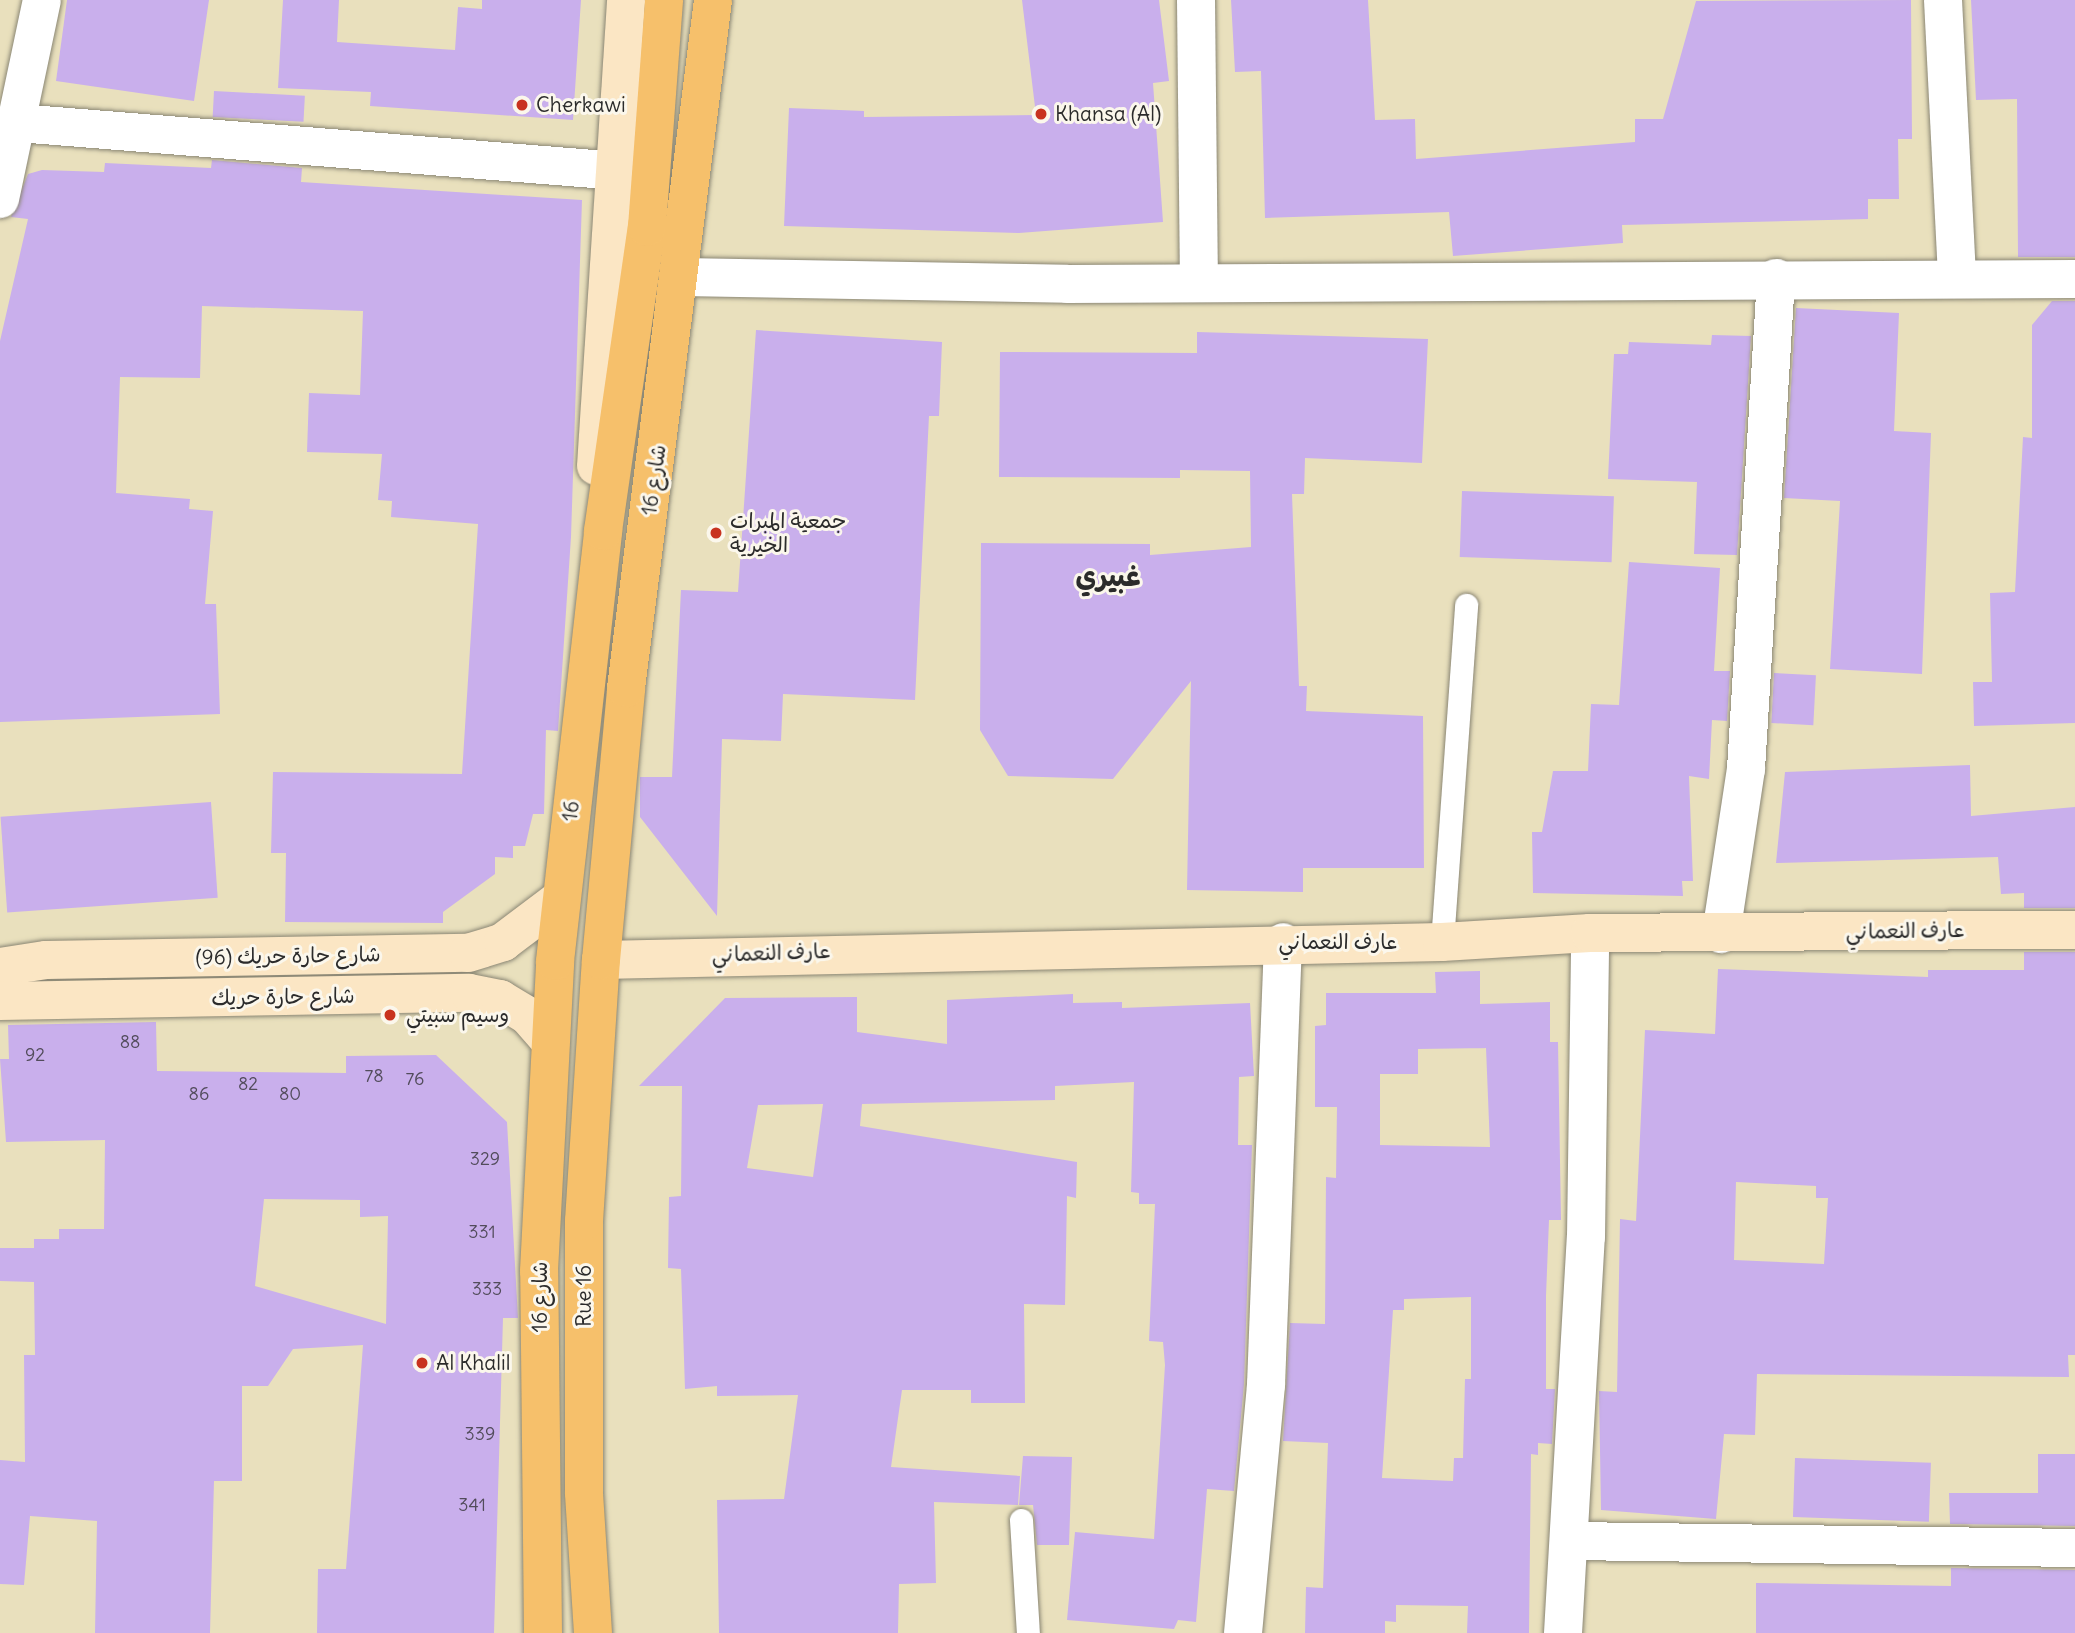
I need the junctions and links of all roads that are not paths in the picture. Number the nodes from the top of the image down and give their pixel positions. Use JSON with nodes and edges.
{"nodes":[{"id":1,"x":42,"y":0,"type":"edge"},
{"id":2,"x":626,"y":0,"type":"edge"},
{"id":3,"x":664,"y":0,"type":"edge"},
{"id":4,"x":713,"y":0,"type":"edge"},
{"id":5,"x":1196,"y":0,"type":"edge"},
{"id":6,"x":1943,"y":0,"type":"edge"},
{"id":7,"x":16,"y":48,"type":"edge"},
{"id":8,"x":18,"y":123,"type":"junction"},
{"id":9,"x":619,"y":171,"type":"junction"},
{"id":10,"x":0,"y":199,"type":"edge"},
{"id":11,"x":1957,"y":276,"type":"junction"},
{"id":12,"x":682,"y":277,"type":"junction"},
{"id":13,"x":1776,"y":278,"type":"junction"},
{"id":14,"x":2075,"y":279,"type":"edge"},
{"id":15,"x":1199,"y":281,"type":"junction"},
{"id":16,"x":1466,"y":605,"type":"dead end"},
{"id":17,"x":588,"y":661,"type":"junction"},
{"id":18,"x":560,"y":899,"type":"junction"},
{"id":19,"x":2075,"y":930,"type":"edge"},
{"id":20,"x":1590,"y":933,"type":"junction"},
{"id":21,"x":1721,"y":934,"type":"junction"},
{"id":22,"x":1283,"y":942,"type":"junction"},
{"id":23,"x":1443,"y":942,"type":"junction"},
{"id":24,"x":257,"y":957,"type":"junction"},
{"id":25,"x":601,"y":960,"type":"junction"},
{"id":26,"x":555,"y":961,"type":"joint"},
{"id":27,"x":0,"y":967,"type":"edge"},
{"id":28,"x":256,"y":997,"type":"junction"},
{"id":29,"x":0,"y":1001,"type":"edge"},
{"id":30,"x":549,"y":1040,"type":"junction"},
{"id":31,"x":1021,"y":1520,"type":"dead end"},
{"id":32,"x":1570,"y":1541,"type":"junction"},
{"id":33,"x":2075,"y":1548,"type":"edge"},
{"id":34,"x":543,"y":1633,"type":"edge"},
{"id":35,"x":593,"y":1633,"type":"edge"},
{"id":36,"x":1028,"y":1633,"type":"edge"},
{"id":37,"x":1243,"y":1633,"type":"edge"},
{"id":38,"x":1563,"y":1633,"type":"edge"}],
"edges":[{"from":1,"to":7,"type":"street"},
{"from":2,"to":9,"type":"street"},
{"from":3,"to":17,"type":"main road","name":"شارع 16"},
{"from":4,"to":12,"type":"main road","name":"شارع 16"},
{"from":5,"to":15,"type":"street"},
{"from":6,"to":11,"type":"street"},
{"from":7,"to":8,"type":"street"},
{"from":8,"to":9,"type":"street"},
{"from":8,"to":10,"type":"street"},
{"from":9,"to":17,"type":"street"},
{"from":11,"to":13,"type":"street"},
{"from":11,"to":14,"type":"street"},
{"from":12,"to":15,"type":"street"},
{"from":12,"to":25,"type":"main road","name":"شارع 16"},
{"from":13,"to":15,"type":"street"},
{"from":13,"to":21,"type":"street"},
{"from":16,"to":23,"type":"lane"},
{"from":17,"to":18,"type":"main road","name":"16"},
{"from":18,"to":24,"type":"street","name":"شارع حارة حريك (96)"},
{"from":18,"to":26,"type":"main road","name":"16"},
{"from":19,"to":21,"type":"street","name":"عارف النعماني"},
{"from":20,"to":21,"type":"street","name":"عارف النعماني"},
{"from":20,"to":23,"type":"street","name":"عارف النعماني"},
{"from":20,"to":32,"type":"street"},
{"from":22,"to":23,"type":"street","name":"عارف النعماني"},
{"from":22,"to":25,"type":"street","name":"عارف النعماني"},
{"from":22,"to":37,"type":"street"},
{"from":24,"to":27,"type":"street","name":"شارع حارة حريك (96)"},
{"from":24,"to":28,"type":"street"},
{"from":25,"to":35,"type":"main road","name":"Rue 16"},
{"from":26,"to":30,"type":"main road","name":"شارع 16"},
{"from":28,"to":29,"type":"street","name":"شارع حارة حريك"},
{"from":28,"to":30,"type":"street","name":"شارع حارة حريك"},
{"from":30,"to":34,"type":"main road","name":"شارع 16"},
{"from":31,"to":36,"type":"lane"},
{"from":32,"to":33,"type":"street"},
{"from":32,"to":38,"type":"street"}]}
